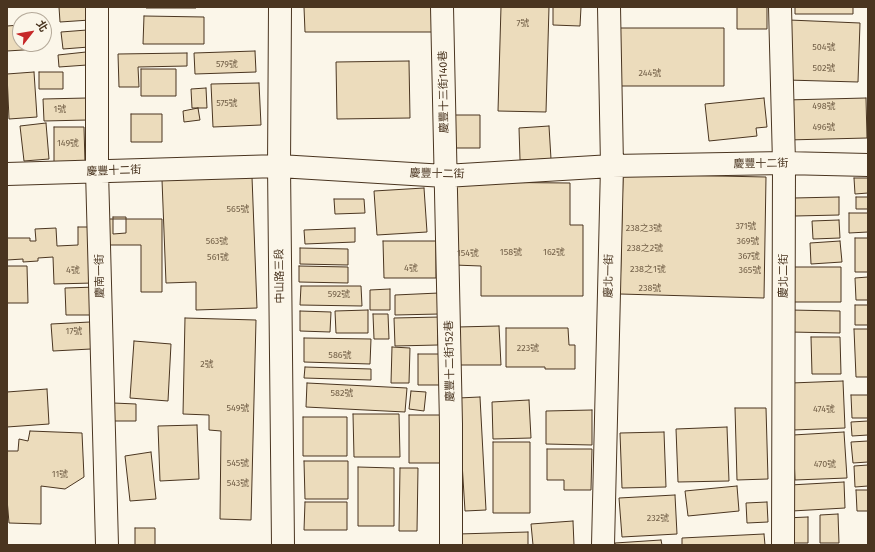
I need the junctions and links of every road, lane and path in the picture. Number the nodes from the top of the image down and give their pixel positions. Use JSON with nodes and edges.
{"nodes":[{"id":1,"x":97,"y":7,"type":"edge"},
{"id":2,"x":280,"y":7,"type":"edge"},
{"id":3,"x":442,"y":7,"type":"edge"},
{"id":4,"x":609,"y":7,"type":"edge"},
{"id":5,"x":780,"y":7,"type":"edge"},
{"id":6,"x":784,"y":163,"type":"junction"},
{"id":7,"x":868,"y":165,"type":"edge"},
{"id":8,"x":279,"y":166,"type":"junction"},
{"id":9,"x":612,"y":166,"type":"junction"},
{"id":10,"x":97,"y":171,"type":"junction"},
{"id":11,"x":7,"y":174,"type":"edge"},
{"id":12,"x":445,"y":176,"type":"junction"},
{"id":13,"x":107,"y":545,"type":"edge"},
{"id":14,"x":283,"y":545,"type":"edge"},
{"id":15,"x":451,"y":545,"type":"edge"},
{"id":16,"x":603,"y":545,"type":"edge"},
{"id":17,"x":783,"y":545,"type":"edge"}],
"edges":[{"from":1,"to":10,"type":"street","name":"慶南一街"},
{"from":2,"to":8,"type":"street","name":"中山路三段"},
{"from":3,"to":12,"type":"street","name":"慶豐十三街140巷"},
{"from":4,"to":9,"type":"street","name":"慶北一街"},
{"from":5,"to":6,"type":"street","name":"慶北二街"},
{"from":6,"to":7,"type":"street","name":"慶豐十二街"},
{"from":6,"to":9,"type":"street","name":"慶豐十二街"},
{"from":6,"to":17,"type":"street","name":"慶北二街"},
{"from":8,"to":10,"type":"street","name":"慶豐十二街"},
{"from":8,"to":12,"type":"street","name":"慶豐十二街"},
{"from":8,"to":14,"type":"street","name":"中山路三段"},
{"from":9,"to":12,"type":"street","name":"慶豐十二街"},
{"from":9,"to":16,"type":"street","name":"慶北一街"},
{"from":10,"to":11,"type":"street","name":"慶豐十二街"},
{"from":10,"to":13,"type":"street","name":"慶南一街"},
{"from":12,"to":15,"type":"street","name":"慶豐十二街152巷"}]}
